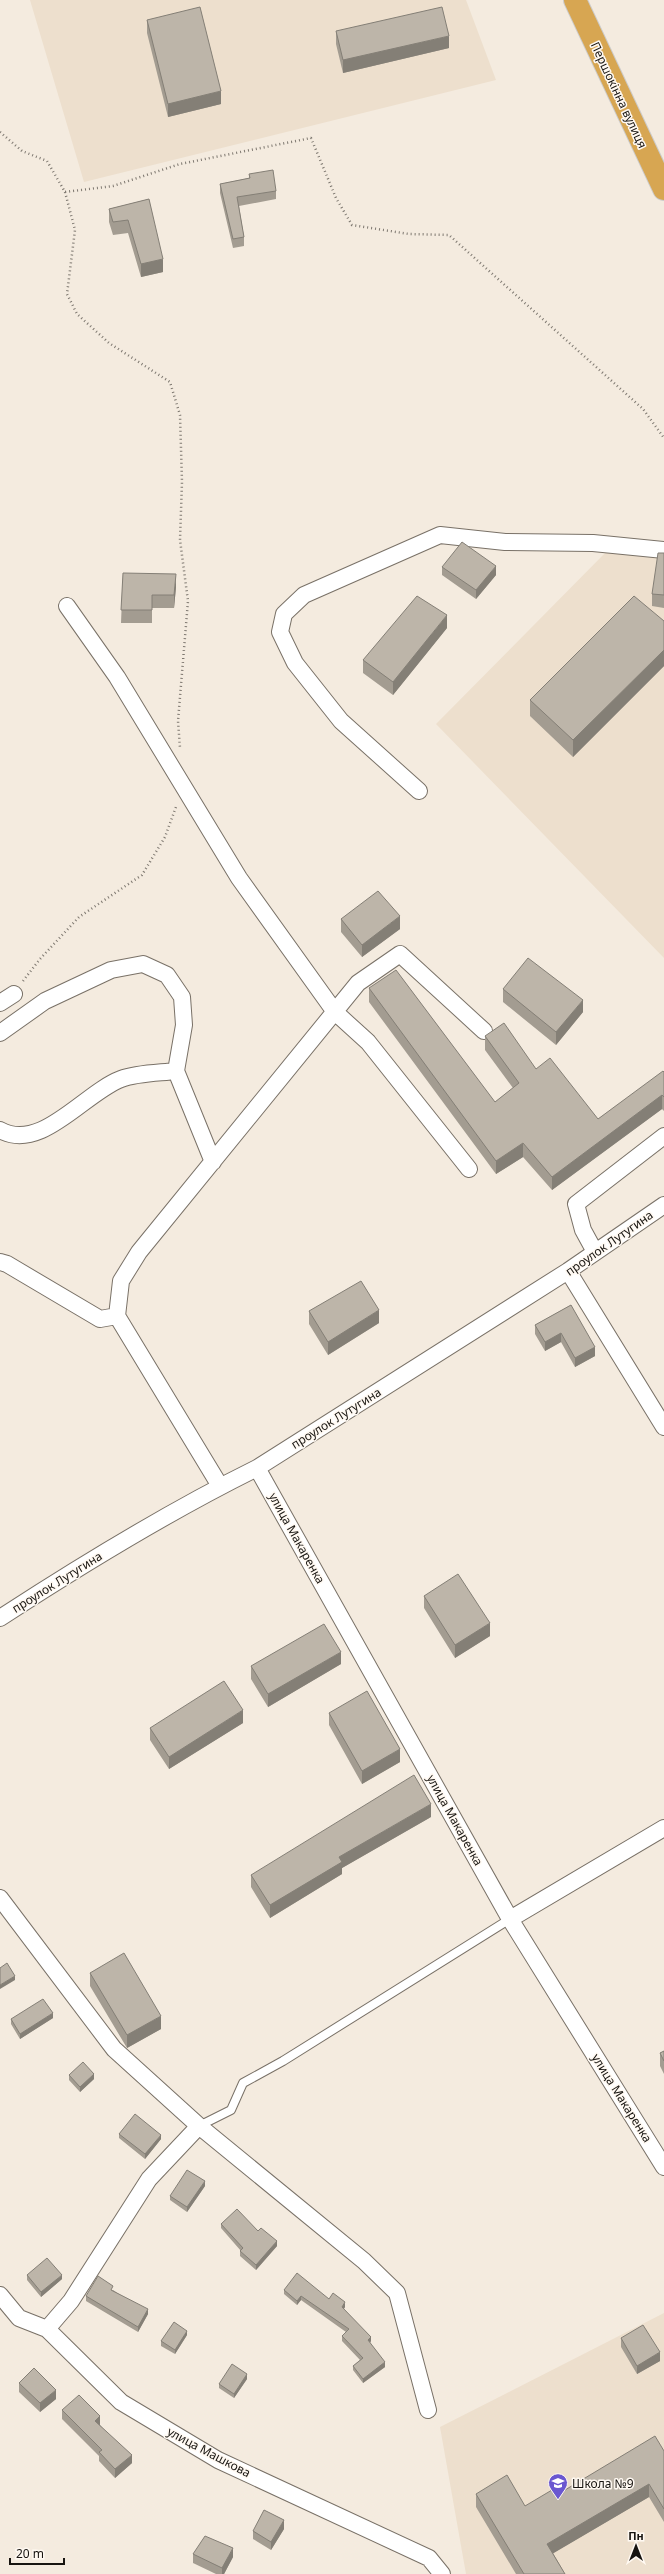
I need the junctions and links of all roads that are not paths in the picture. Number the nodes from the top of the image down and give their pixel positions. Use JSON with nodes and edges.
{"nodes":[{"id":1,"x":575,"y":0,"type":"edge"},
{"id":2,"x":664,"y":189,"type":"edge"},
{"id":3,"x":664,"y":550,"type":"edge"},
{"id":4,"x":67,"y":606,"type":"dead end"},
{"id":5,"x":419,"y":791,"type":"dead end"},
{"id":6,"x":14,"y":994,"type":"road end"},
{"id":7,"x":0,"y":1003,"type":"edge"},
{"id":8,"x":335,"y":1012,"type":"junction"},
{"id":9,"x":484,"y":1031,"type":"dead end"},
{"id":10,"x":0,"y":1033,"type":"edge"},
{"id":11,"x":176,"y":1071,"type":"junction"},
{"id":12,"x":0,"y":1130,"type":"edge"},
{"id":13,"x":664,"y":1136,"type":"edge"},
{"id":14,"x":213,"y":1162,"type":"junction"},
{"id":15,"x":469,"y":1169,"type":"dead end"},
{"id":16,"x":664,"y":1205,"type":"edge"},
{"id":17,"x":595,"y":1252,"type":"junction"},
{"id":18,"x":0,"y":1262,"type":"edge"},
{"id":19,"x":568,"y":1271,"type":"junction"},
{"id":20,"x":117,"y":1316,"type":"junction"},
{"id":21,"x":664,"y":1427,"type":"edge"},
{"id":22,"x":257,"y":1468,"type":"junction"},
{"id":23,"x":220,"y":1486,"type":"junction"},
{"id":24,"x":0,"y":1618,"type":"edge"},
{"id":25,"x":664,"y":1828,"type":"edge"},
{"id":26,"x":0,"y":1898,"type":"edge"},
{"id":27,"x":510,"y":1919,"type":"junction"},
{"id":28,"x":199,"y":2126,"type":"junction"},
{"id":29,"x":664,"y":2167,"type":"edge"},
{"id":30,"x":0,"y":2295,"type":"edge"},
{"id":31,"x":47,"y":2329,"type":"junction"},
{"id":32,"x":428,"y":2410,"type":"dead end"},
{"id":33,"x":442,"y":2574,"type":"edge"}],
"edges":[{"from":1,"to":2,"type":"highway","name":"Першокінна вулиця"},
{"from":3,"to":5,"type":"street"},
{"from":4,"to":8,"type":"street"},
{"from":6,"to":7,"type":"street"},
{"from":8,"to":9,"type":"street"},
{"from":8,"to":14,"type":"street"},
{"from":8,"to":15,"type":"street"},
{"from":10,"to":11,"type":"street"},
{"from":11,"to":12,"type":"street"},
{"from":11,"to":14,"type":"street"},
{"from":13,"to":17,"type":"street"},
{"from":14,"to":20,"type":"street"},
{"from":16,"to":17,"type":"street","name":"проулок Лутугина"},
{"from":17,"to":19,"type":"street","name":"проулок Лутугина"},
{"from":18,"to":20,"type":"street"},
{"from":19,"to":21,"type":"street"},
{"from":19,"to":22,"type":"street","name":"проулок Лутугина"},
{"from":20,"to":23,"type":"street"},
{"from":22,"to":23,"type":"street","name":"проулок Лутугина"},
{"from":22,"to":27,"type":"street","name":"улица Макаренка"},
{"from":23,"to":24,"type":"street","name":"проулок Лутугина"},
{"from":25,"to":27,"type":"street"},
{"from":26,"to":28,"type":"street"},
{"from":27,"to":28,"type":"lane"},
{"from":27,"to":29,"type":"street","name":"улица Макаренка"},
{"from":28,"to":31,"type":"street"},
{"from":28,"to":32,"type":"street"},
{"from":30,"to":31,"type":"street","name":"улица Машкова"},
{"from":31,"to":33,"type":"street","name":"улица Машкова"}]}
